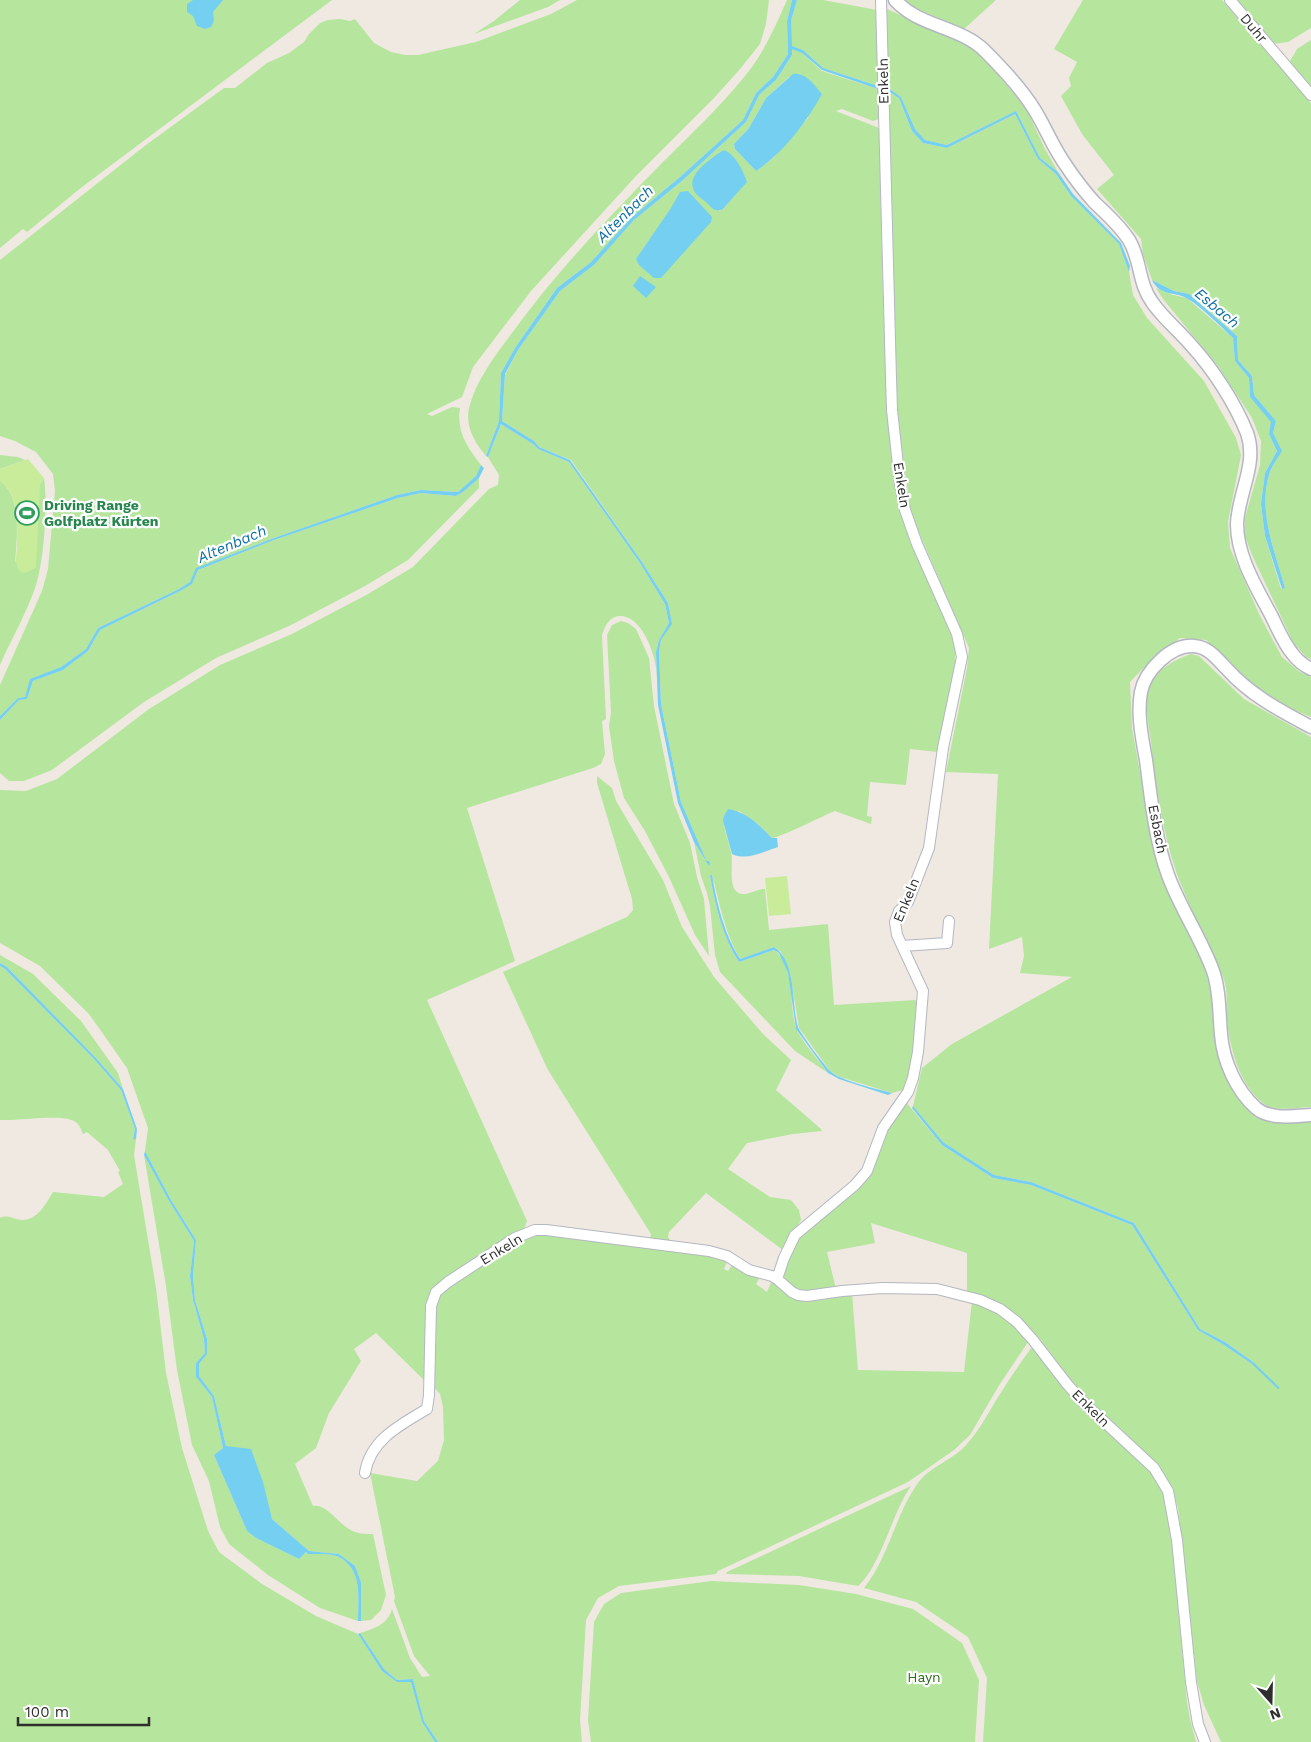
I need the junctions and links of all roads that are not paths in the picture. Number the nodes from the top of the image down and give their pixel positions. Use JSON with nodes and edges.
{"nodes":[{"id":1,"x":881,"y":0,"type":"edge"},
{"id":2,"x":895,"y":0,"type":"edge"},
{"id":3,"x":1230,"y":0,"type":"edge"},
{"id":4,"x":1311,"y":95,"type":"edge"},
{"id":5,"x":1311,"y":669,"type":"edge"},
{"id":6,"x":1311,"y":727,"type":"edge"},
{"id":7,"x":949,"y":922,"type":"dead end"},
{"id":8,"x":902,"y":946,"type":"junction"},
{"id":9,"x":1311,"y":1115,"type":"edge"},
{"id":10,"x":777,"y":1279,"type":"junction"},
{"id":11,"x":365,"y":1473,"type":"dead end"},
{"id":12,"x":1205,"y":1742,"type":"edge"}],
"edges":[{"from":1,"to":8,"type":"street","name":"Enkeln"},
{"from":2,"to":5,"type":"street"},
{"from":3,"to":4,"type":"street","name":"Duhr"},
{"from":6,"to":9,"type":"street","name":"Esbach"},
{"from":7,"to":8,"type":"street","name":"Enkeln"},
{"from":8,"to":10,"type":"street","name":"Enkeln"},
{"from":10,"to":11,"type":"street","name":"Enkeln"},
{"from":10,"to":12,"type":"street","name":"Enkeln"}]}
